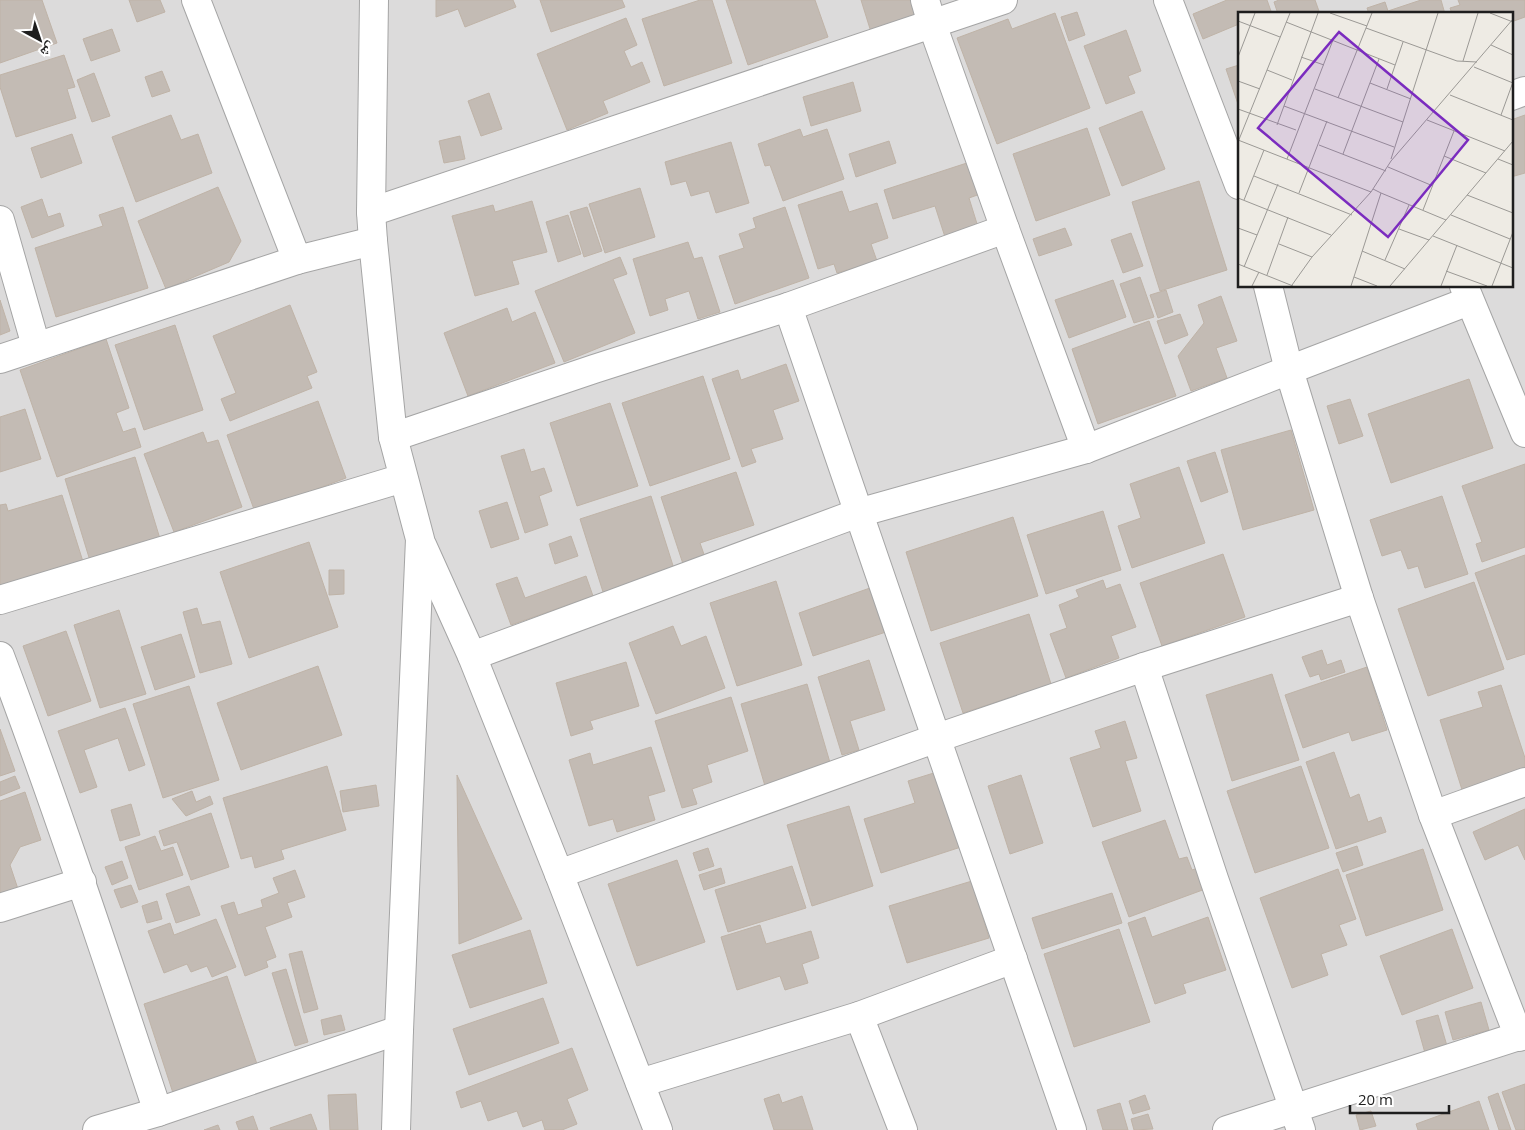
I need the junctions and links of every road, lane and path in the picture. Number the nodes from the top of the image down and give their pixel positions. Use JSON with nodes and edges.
{"nodes":[{"id":1,"x":196,"y":0,"type":"edge"},
{"id":2,"x":374,"y":0,"type":"edge"},
{"id":3,"x":1003,"y":0,"type":"edge"},
{"id":4,"x":1168,"y":0,"type":"edge"},
{"id":5,"x":929,"y":12,"type":"edge"},
{"id":6,"x":1525,"y":91,"type":"edge"},
{"id":7,"x":1512,"y":96,"type":"edge"},
{"id":8,"x":1238,"y":181,"type":"edge"},
{"id":9,"x":371,"y":212,"type":"junction"},
{"id":10,"x":0,"y":220,"type":"edge"},
{"id":11,"x":1005,"y":229,"type":"junction"},
{"id":12,"x":373,"y":241,"type":"junction"},
{"id":13,"x":297,"y":260,"type":"junction"},
{"id":14,"x":1268,"y":288,"type":"edge"},
{"id":15,"x":1467,"y":294,"type":"edge"},
{"id":16,"x":788,"y":307,"type":"junction"},
{"id":17,"x":36,"y":346,"type":"junction"},
{"id":18,"x":0,"y":359,"type":"edge"},
{"id":19,"x":1289,"y":370,"type":"junction"},
{"id":20,"x":1525,"y":433,"type":"edge"},
{"id":21,"x":393,"y":436,"type":"junction"},
{"id":22,"x":1086,"y":450,"type":"junction"},
{"id":23,"x":403,"y":478,"type":"junction"},
{"id":24,"x":858,"y":513,"type":"junction"},
{"id":25,"x":420,"y":539,"type":"junction"},
{"id":26,"x":1359,"y":598,"type":"junction"},
{"id":27,"x":0,"y":600,"type":"edge"},
{"id":28,"x":0,"y":656,"type":"edge"},
{"id":29,"x":472,"y":656,"type":"junction"},
{"id":30,"x":1144,"y":667,"type":"junction"},
{"id":31,"x":937,"y":738,"type":"junction"},
{"id":32,"x":1525,"y":782,"type":"edge"},
{"id":33,"x":1433,"y":815,"type":"junction"},
{"id":34,"x":559,"y":874,"type":"junction"},
{"id":35,"x":82,"y":882,"type":"junction"},
{"id":36,"x":0,"y":908,"type":"edge"},
{"id":37,"x":1013,"y":959,"type":"junction"},
{"id":38,"x":859,"y":1016,"type":"junction"},
{"id":39,"x":398,"y":1030,"type":"junction"},
{"id":40,"x":1522,"y":1036,"type":"edge"},
{"id":41,"x":640,"y":1083,"type":"junction"},
{"id":42,"x":158,"y":1112,"type":"junction"},
{"id":43,"x":1297,"y":1120,"type":"edge"},
{"id":44,"x":97,"y":1130,"type":"edge"},
{"id":45,"x":396,"y":1130,"type":"edge"},
{"id":46,"x":658,"y":1130,"type":"edge"},
{"id":47,"x":903,"y":1130,"type":"edge"},
{"id":48,"x":1072,"y":1130,"type":"edge"},
{"id":49,"x":1227,"y":1130,"type":"edge"}],
"edges":[{"from":1,"to":13,"type":"street"},
{"from":2,"to":9,"type":"street"},
{"from":3,"to":5,"type":"street"},
{"from":4,"to":8,"type":"street"},
{"from":5,"to":9,"type":"street"},
{"from":5,"to":11,"type":"street"},
{"from":6,"to":7,"type":"street"},
{"from":9,"to":12,"type":"street"},
{"from":10,"to":17,"type":"street"},
{"from":11,"to":16,"type":"street"},
{"from":11,"to":22,"type":"street"},
{"from":12,"to":13,"type":"street"},
{"from":12,"to":21,"type":"street"},
{"from":13,"to":17,"type":"street"},
{"from":14,"to":19,"type":"street"},
{"from":15,"to":19,"type":"street"},
{"from":15,"to":20,"type":"street"},
{"from":16,"to":21,"type":"street"},
{"from":16,"to":24,"type":"street"},
{"from":17,"to":18,"type":"street"},
{"from":19,"to":22,"type":"street"},
{"from":19,"to":26,"type":"street"},
{"from":21,"to":23,"type":"street"},
{"from":22,"to":24,"type":"street"},
{"from":23,"to":25,"type":"street"},
{"from":23,"to":27,"type":"street"},
{"from":24,"to":29,"type":"street"},
{"from":24,"to":31,"type":"street"},
{"from":25,"to":29,"type":"street"},
{"from":25,"to":39,"type":"street"},
{"from":26,"to":30,"type":"street"},
{"from":26,"to":33,"type":"street"},
{"from":28,"to":35,"type":"street"},
{"from":29,"to":34,"type":"street"},
{"from":30,"to":31,"type":"street"},
{"from":30,"to":43,"type":"street"},
{"from":31,"to":34,"type":"street"},
{"from":31,"to":37,"type":"street"},
{"from":32,"to":33,"type":"street"},
{"from":33,"to":40,"type":"street"},
{"from":34,"to":41,"type":"street"},
{"from":35,"to":36,"type":"street"},
{"from":35,"to":42,"type":"street"},
{"from":37,"to":38,"type":"street"},
{"from":37,"to":48,"type":"street"},
{"from":38,"to":41,"type":"street"},
{"from":38,"to":47,"type":"street"},
{"from":39,"to":42,"type":"street"},
{"from":39,"to":45,"type":"street"},
{"from":40,"to":43,"type":"street"},
{"from":41,"to":46,"type":"street"},
{"from":42,"to":44,"type":"street"},
{"from":43,"to":49,"type":"street"}]}
